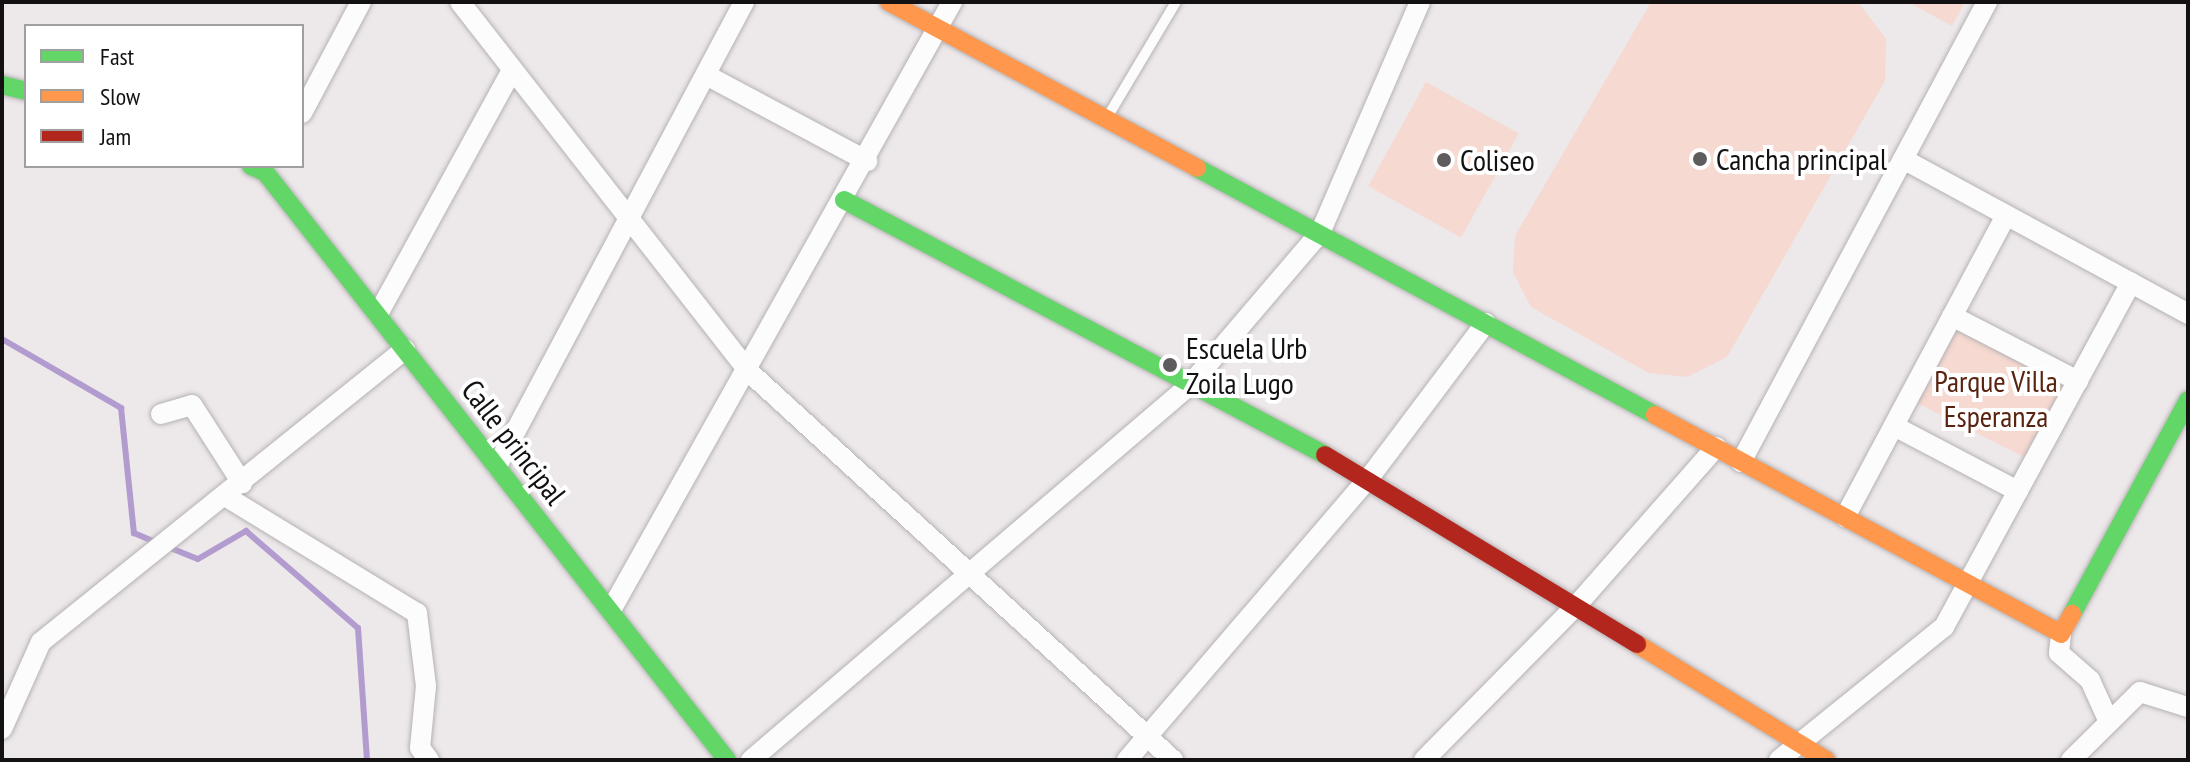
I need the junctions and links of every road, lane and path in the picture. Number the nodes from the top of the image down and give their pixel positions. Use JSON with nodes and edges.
{"nodes":[{"id":1,"x":361,"y":2,"type":"edge"},
{"id":2,"x":460,"y":2,"type":"edge"},
{"id":3,"x":744,"y":2,"type":"edge"},
{"id":4,"x":889,"y":2,"type":"edge"},
{"id":5,"x":952,"y":2,"type":"edge"},
{"id":6,"x":1176,"y":2,"type":"edge"},
{"id":7,"x":1420,"y":2,"type":"edge"},
{"id":8,"x":1987,"y":2,"type":"edge"},
{"id":9,"x":939,"y":28,"type":"junction"},
{"id":10,"x":512,"y":70,"type":"junction"},
{"id":11,"x":706,"y":75,"type":"junction"},
{"id":12,"x":2,"y":85,"type":"edge"},
{"id":13,"x":24,"y":90,"type":"edge"},
{"id":14,"x":304,"y":109,"type":"edge"},
{"id":15,"x":1107,"y":118,"type":"junction"},
{"id":16,"x":1903,"y":159,"type":"junction"},
{"id":17,"x":867,"y":161,"type":"junction"},
{"id":18,"x":264,"y":169,"type":"edge"},
{"id":19,"x":844,"y":200,"type":"junction"},
{"id":20,"x":2006,"y":215,"type":"junction"},
{"id":21,"x":629,"y":224,"type":"junction"},
{"id":22,"x":1320,"y":233,"type":"junction"},
{"id":23,"x":2131,"y":283,"type":"junction"},
{"id":24,"x":378,"y":314,"type":"junction"},
{"id":25,"x":2188,"y":314,"type":"edge"},
{"id":26,"x":1952,"y":316,"type":"junction"},
{"id":27,"x":1486,"y":323,"type":"junction"},
{"id":28,"x":405,"y":349,"type":"junction"},
{"id":29,"x":747,"y":370,"type":"junction"},
{"id":30,"x":2078,"y":381,"type":"junction"},
{"id":31,"x":1190,"y":385,"type":"junction"},
{"id":32,"x":2188,"y":400,"type":"edge"},
{"id":33,"x":161,"y":414,"type":"dead end"},
{"id":34,"x":1894,"y":426,"type":"junction"},
{"id":35,"x":1716,"y":447,"type":"junction"},
{"id":36,"x":1741,"y":462,"type":"junction"},
{"id":37,"x":497,"y":466,"type":"junction"},
{"id":38,"x":1369,"y":478,"type":"junction"},
{"id":39,"x":242,"y":483,"type":"junction"},
{"id":40,"x":2018,"y":491,"type":"junction"},
{"id":41,"x":225,"y":496,"type":"junction"},
{"id":42,"x":1845,"y":517,"type":"junction"},
{"id":43,"x":970,"y":581,"type":"junction"},
{"id":44,"x":1967,"y":584,"type":"junction"},
{"id":45,"x":1576,"y":606,"type":"junction"},
{"id":46,"x":611,"y":610,"type":"junction"},
{"id":47,"x":2061,"y":634,"type":"junction"},
{"id":48,"x":2188,"y":707,"type":"edge"},
{"id":49,"x":2109,"y":722,"type":"junction"},
{"id":50,"x":2,"y":729,"type":"edge"},
{"id":51,"x":1149,"y":737,"type":"junction"},
{"id":52,"x":1799,"y":743,"type":"junction"},
{"id":53,"x":429,"y":760,"type":"edge"},
{"id":54,"x":727,"y":760,"type":"edge"},
{"id":55,"x":751,"y":760,"type":"edge"},
{"id":56,"x":1127,"y":760,"type":"edge"},
{"id":57,"x":1173,"y":760,"type":"edge"},
{"id":58,"x":1424,"y":760,"type":"edge"},
{"id":59,"x":1779,"y":760,"type":"edge"},
{"id":60,"x":1826,"y":760,"type":"edge"},
{"id":61,"x":2071,"y":760,"type":"edge"}],
"edges":[{"from":1,"to":14,"type":"street"},
{"from":2,"to":10,"type":"street"},
{"from":3,"to":11,"type":"street"},
{"from":4,"to":9,"type":"street"},
{"from":5,"to":9,"type":"street"},
{"from":6,"to":15,"type":"lane"},
{"from":7,"to":22,"type":"street"},
{"from":8,"to":16,"type":"street"},
{"from":9,"to":15,"type":"street"},
{"from":9,"to":17,"type":"street"},
{"from":10,"to":21,"type":"street"},
{"from":10,"to":24,"type":"street"},
{"from":11,"to":17,"type":"street"},
{"from":11,"to":21,"type":"street"},
{"from":12,"to":13,"type":"street"},
{"from":15,"to":22,"type":"street"},
{"from":16,"to":20,"type":"street"},
{"from":16,"to":36,"type":"street"},
{"from":17,"to":19,"type":"street"},
{"from":18,"to":24,"type":"street","name":"Calle principal"},
{"from":19,"to":29,"type":"street"},
{"from":19,"to":31,"type":"street"},
{"from":20,"to":23,"type":"street"},
{"from":20,"to":26,"type":"street"},
{"from":21,"to":29,"type":"street"},
{"from":21,"to":37,"type":"street"},
{"from":22,"to":27,"type":"street"},
{"from":22,"to":31,"type":"street"},
{"from":23,"to":25,"type":"street"},
{"from":23,"to":30,"type":"street"},
{"from":24,"to":28,"type":"street","name":"Calle principal"},
{"from":26,"to":30,"type":"street"},
{"from":26,"to":34,"type":"street"},
{"from":27,"to":35,"type":"street"},
{"from":27,"to":38,"type":"street"},
{"from":28,"to":37,"type":"street","name":"Calle principal"},
{"from":28,"to":39,"type":"street"},
{"from":29,"to":43,"type":"street"},
{"from":29,"to":46,"type":"street"},
{"from":30,"to":40,"type":"street"},
{"from":31,"to":38,"type":"street"},
{"from":31,"to":43,"type":"street"},
{"from":32,"to":47,"type":"street"},
{"from":33,"to":39,"type":"street"},
{"from":34,"to":40,"type":"street"},
{"from":34,"to":42,"type":"street"},
{"from":35,"to":36,"type":"street"},
{"from":35,"to":45,"type":"street"},
{"from":36,"to":42,"type":"street"},
{"from":37,"to":46,"type":"street","name":"Calle principal"},
{"from":38,"to":45,"type":"street"},
{"from":38,"to":51,"type":"street"},
{"from":39,"to":41,"type":"street"},
{"from":40,"to":44,"type":"street"},
{"from":41,"to":50,"type":"street"},
{"from":41,"to":53,"type":"street"},
{"from":42,"to":44,"type":"street"},
{"from":43,"to":51,"type":"street"},
{"from":43,"to":55,"type":"street"},
{"from":44,"to":47,"type":"street"},
{"from":44,"to":52,"type":"street"},
{"from":45,"to":52,"type":"street"},
{"from":45,"to":58,"type":"street"},
{"from":46,"to":54,"type":"street","name":"Calle principal"},
{"from":47,"to":49,"type":"street"},
{"from":48,"to":49,"type":"street"},
{"from":49,"to":61,"type":"street"},
{"from":51,"to":56,"type":"street"},
{"from":51,"to":57,"type":"street"},
{"from":52,"to":59,"type":"street"},
{"from":52,"to":60,"type":"street"}]}
